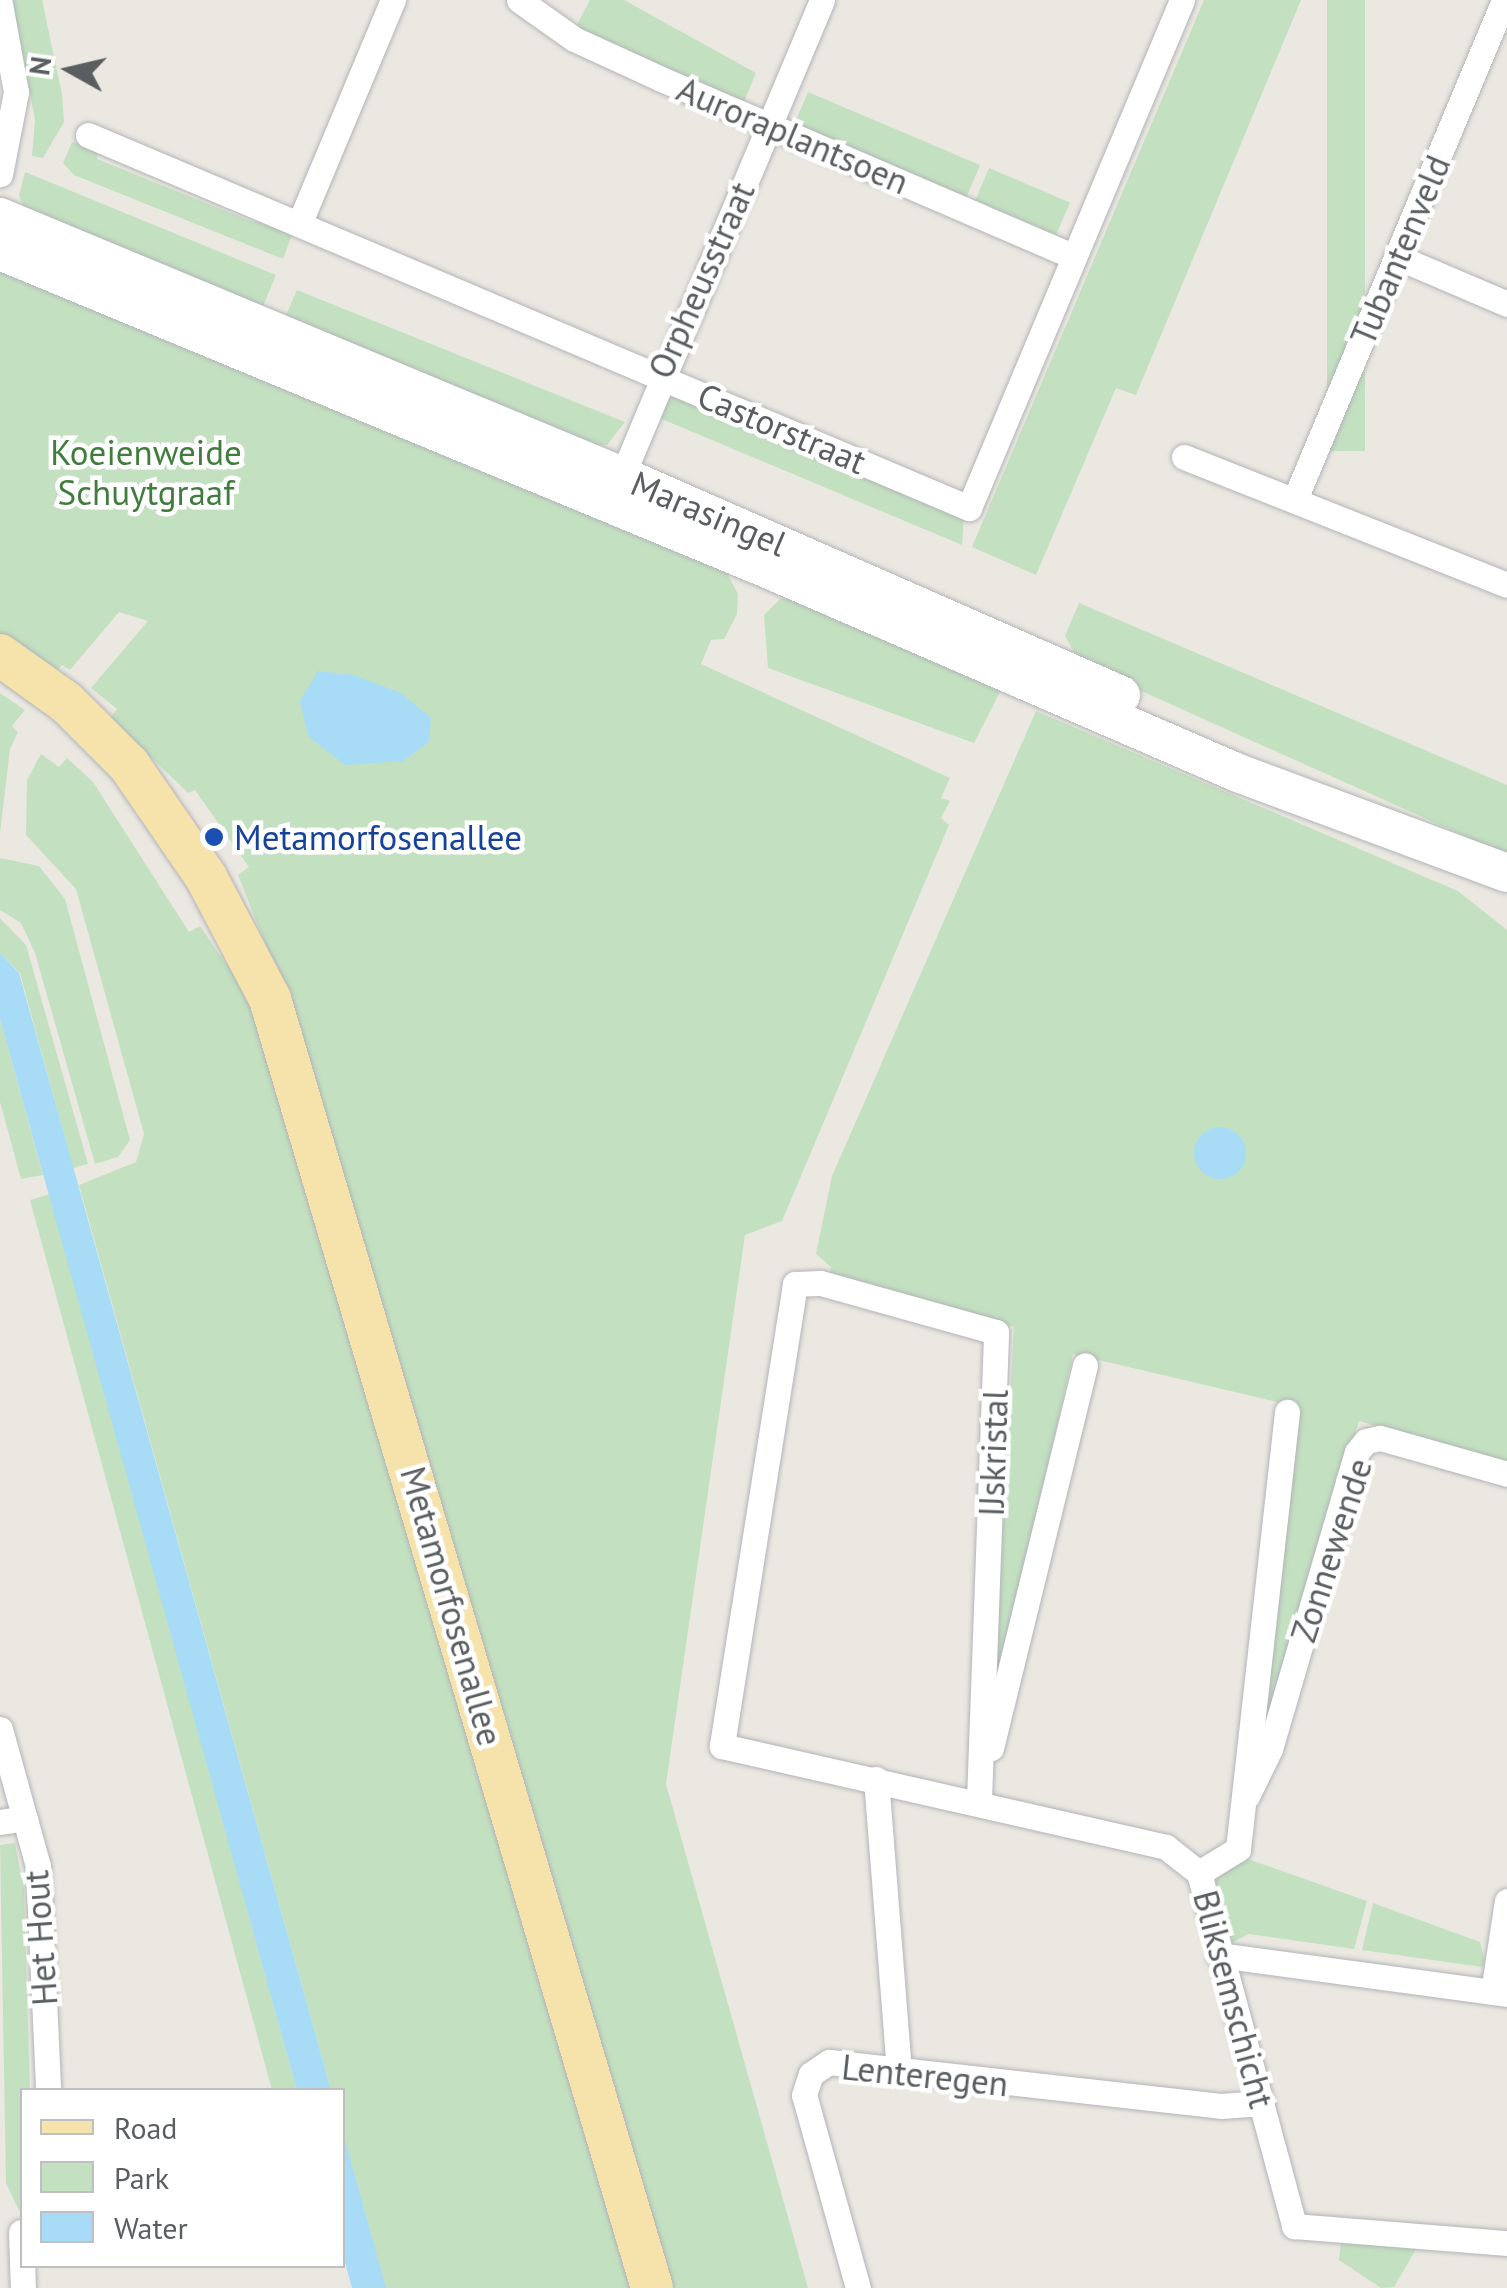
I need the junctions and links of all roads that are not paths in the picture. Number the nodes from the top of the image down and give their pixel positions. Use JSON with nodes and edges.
{"nodes":[{"id":1,"x":393,"y":0,"type":"edge"},
{"id":2,"x":519,"y":0,"type":"edge"},
{"id":3,"x":822,"y":0,"type":"edge"},
{"id":4,"x":1182,"y":0,"type":"edge"},
{"id":5,"x":1504,"y":0,"type":"edge"},
{"id":6,"x":0,"y":9,"type":"edge"},
{"id":7,"x":1500,"y":27,"type":"edge"},
{"id":8,"x":771,"y":124,"type":"junction"},
{"id":9,"x":88,"y":134,"type":"dead end"},
{"id":10,"x":0,"y":174,"type":"edge"},
{"id":11,"x":0,"y":217,"type":"edge"},
{"id":12,"x":300,"y":222,"type":"junction"},
{"id":13,"x":0,"y":251,"type":"edge"},
{"id":14,"x":1074,"y":257,"type":"junction"},
{"id":15,"x":1396,"y":257,"type":"junction"},
{"id":16,"x":1507,"y":304,"type":"edge"},
{"id":17,"x":660,"y":375,"type":"junction"},
{"id":18,"x":1184,"y":457,"type":"dead end"},
{"id":19,"x":615,"y":491,"type":"junction"},
{"id":20,"x":1294,"y":499,"type":"junction"},
{"id":21,"x":1507,"y":585,"type":"edge"},
{"id":22,"x":0,"y":655,"type":"edge"},
{"id":23,"x":0,"y":684,"type":"edge"},
{"id":24,"x":1507,"y":873,"type":"edge"},
{"id":25,"x":206,"y":877,"type":"junction"},
{"id":26,"x":1085,"y":1364,"type":"dead end"},
{"id":27,"x":1288,"y":1412,"type":"dead end"},
{"id":28,"x":1507,"y":1474,"type":"edge"},
{"id":29,"x":0,"y":1729,"type":"edge"},
{"id":30,"x":722,"y":1746,"type":"joint"},
{"id":31,"x":876,"y":1779,"type":"junction"},
{"id":32,"x":1247,"y":1796,"type":"junction"},
{"id":33,"x":978,"y":1800,"type":"junction"},
{"id":34,"x":13,"y":1820,"type":"edge"},
{"id":35,"x":1199,"y":1874,"type":"junction"},
{"id":36,"x":1506,"y":1915,"type":"edge"},
{"id":37,"x":1220,"y":1955,"type":"junction"},
{"id":38,"x":1500,"y":1993,"type":"edge"},
{"id":39,"x":899,"y":2071,"type":"junction"},
{"id":40,"x":48,"y":2088,"type":"edge"},
{"id":41,"x":1262,"y":2103,"type":"junction"},
{"id":42,"x":14,"y":2229,"type":"edge"},
{"id":43,"x":1507,"y":2243,"type":"edge"},
{"id":44,"x":20,"y":2267,"type":"edge"},
{"id":45,"x":652,"y":2288,"type":"edge"},
{"id":46,"x":858,"y":2288,"type":"edge"}],
"edges":[{"from":1,"to":12,"type":"street"},
{"from":2,"to":8,"type":"street","name":"Auroraplantsoen"},
{"from":3,"to":8,"type":"street","name":"Orpheusstraat"},
{"from":4,"to":14,"type":"street","name":"Castorstraat"},
{"from":5,"to":7,"type":"street","name":"Tubantenveld"},
{"from":6,"to":10,"type":"street"},
{"from":7,"to":15,"type":"street","name":"Tubantenveld"},
{"from":8,"to":14,"type":"street","name":"Auroraplantsoen"},
{"from":8,"to":17,"type":"street","name":"Orpheusstraat"},
{"from":9,"to":12,"type":"street","name":"Castorstraat"},
{"from":11,"to":19,"type":"street","name":"Marasingel"},
{"from":12,"to":17,"type":"street","name":"Castorstraat"},
{"from":13,"to":19,"type":"street","name":"Marasingel"},
{"from":14,"to":17,"type":"street","name":"Castorstraat"},
{"from":15,"to":16,"type":"street"},
{"from":15,"to":20,"type":"street","name":"Tubantenveld"},
{"from":17,"to":19,"type":"street","name":"Orpheusstraat"},
{"from":18,"to":20,"type":"street"},
{"from":19,"to":24,"type":"street","name":"Marasingel"},
{"from":20,"to":21,"type":"street"},
{"from":22,"to":25,"type":"main road","name":"Metamorfosenallee"},
{"from":23,"to":25,"type":"main road","name":"Metamorfosenallee"},
{"from":25,"to":45,"type":"main road","name":"Metamorfosenallee"},
{"from":26,"to":33,"type":"street","name":"IJskristal"},
{"from":27,"to":32,"type":"street","name":"Zonnewende"},
{"from":28,"to":32,"type":"street","name":"Zonnewende"},
{"from":29,"to":34,"type":"street","name":"Het Hout"},
{"from":30,"to":31,"type":"street","name":"Bliksemschicht"},
{"from":30,"to":33,"type":"street","name":"IJskristal"},
{"from":31,"to":33,"type":"street","name":"Bliksemschicht"},
{"from":31,"to":39,"type":"street"},
{"from":32,"to":35,"type":"street","name":"Zonnewende"},
{"from":33,"to":35,"type":"street","name":"Bliksemschicht"},
{"from":34,"to":40,"type":"street","name":"Het Hout"},
{"from":35,"to":37,"type":"street","name":"Bliksemschicht"},
{"from":36,"to":38,"type":"street"},
{"from":37,"to":38,"type":"street"},
{"from":37,"to":41,"type":"street","name":"Bliksemschicht"},
{"from":39,"to":41,"type":"street","name":"Lenteregen"},
{"from":39,"to":46,"type":"street","name":"Lenteregen"},
{"from":41,"to":43,"type":"street","name":"Bliksemschicht"},
{"from":42,"to":44,"type":"street"}]}
